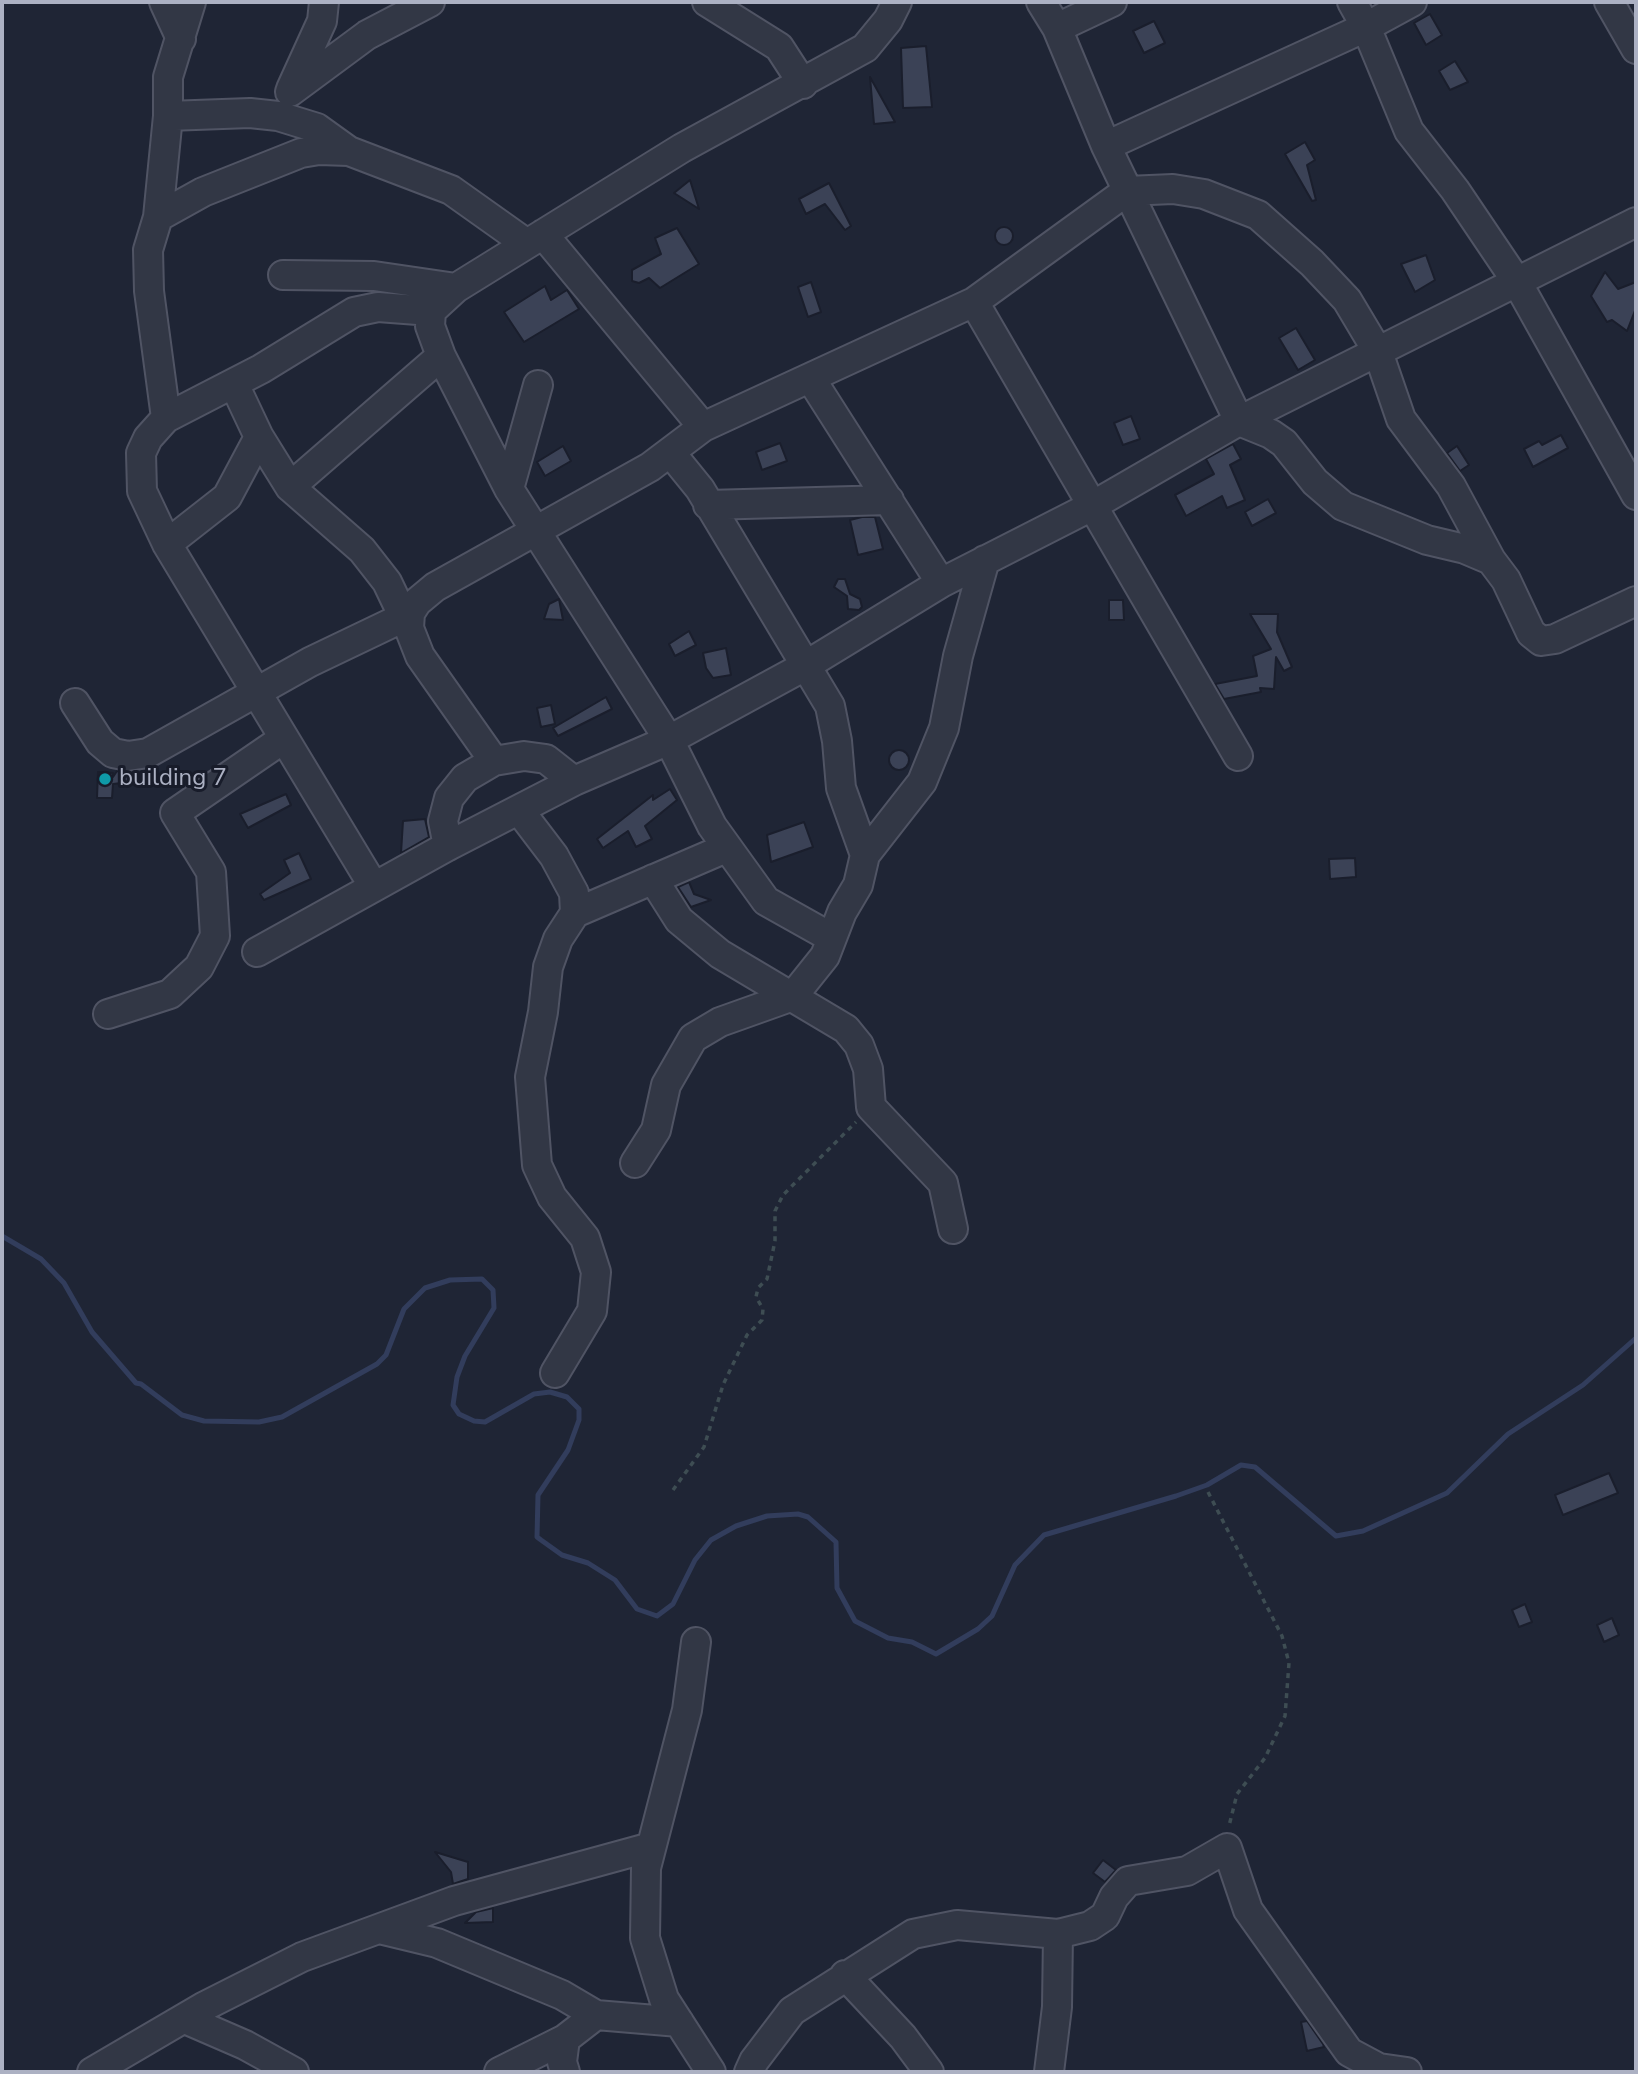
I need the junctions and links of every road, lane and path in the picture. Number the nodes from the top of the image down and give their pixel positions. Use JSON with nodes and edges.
{"nodes":[{"id":1,"x":164,"y":2,"type":"edge"},
{"id":2,"x":191,"y":2,"type":"edge"},
{"id":3,"x":324,"y":2,"type":"edge"},
{"id":4,"x":430,"y":2,"type":"edge"},
{"id":5,"x":707,"y":2,"type":"edge"},
{"id":6,"x":897,"y":2,"type":"edge"},
{"id":7,"x":1041,"y":2,"type":"edge"},
{"id":8,"x":1112,"y":2,"type":"edge"},
{"id":9,"x":1352,"y":2,"type":"edge"},
{"id":10,"x":1412,"y":2,"type":"edge"},
{"id":11,"x":1609,"y":2,"type":"edge"},
{"id":12,"x":1366,"y":27,"type":"junction"},
{"id":13,"x":1057,"y":28,"type":"junction"},
{"id":14,"x":181,"y":39,"type":"junction"},
{"id":15,"x":1636,"y":50,"type":"edge"},
{"id":16,"x":803,"y":83,"type":"junction"},
{"id":17,"x":284,"y":104,"type":"junction"},
{"id":18,"x":168,"y":116,"type":"junction"},
{"id":19,"x":1105,"y":146,"type":"junction"},
{"id":20,"x":349,"y":151,"type":"junction"},
{"id":21,"x":1127,"y":191,"type":"junction"},
{"id":22,"x":158,"y":217,"type":"junction"},
{"id":23,"x":1636,"y":222,"type":"edge"},
{"id":24,"x":535,"y":239,"type":"junction"},
{"id":25,"x":283,"y":275,"type":"dead end"},
{"id":26,"x":1517,"y":282,"type":"junction"},
{"id":27,"x":456,"y":288,"type":"junction"},
{"id":28,"x":974,"y":302,"type":"junction"},
{"id":29,"x":431,"y":311,"type":"junction"},
{"id":30,"x":1378,"y":352,"type":"junction"},
{"id":31,"x":441,"y":356,"type":"junction"},
{"id":32,"x":811,"y":379,"type":"junction"},
{"id":33,"x":234,"y":384,"type":"junction"},
{"id":34,"x":538,"y":385,"type":"dead end"},
{"id":35,"x":166,"y":418,"type":"junction"},
{"id":36,"x":1239,"y":421,"type":"junction"},
{"id":37,"x":703,"y":427,"type":"junction"},
{"id":38,"x":259,"y":437,"type":"junction"},
{"id":39,"x":670,"y":452,"type":"junction"},
{"id":40,"x":290,"y":486,"type":"junction"},
{"id":41,"x":509,"y":489,"type":"junction"},
{"id":42,"x":1636,"y":495,"type":"edge"},
{"id":43,"x":889,"y":500,"type":"junction"},
{"id":44,"x":708,"y":505,"type":"junction"},
{"id":45,"x":1091,"y":506,"type":"junction"},
{"id":46,"x":535,"y":534,"type":"junction"},
{"id":47,"x":167,"y":544,"type":"junction"},
{"id":48,"x":985,"y":560,"type":"junction"},
{"id":49,"x":1490,"y":560,"type":"junction"},
{"id":50,"x":941,"y":583,"type":"junction"},
{"id":51,"x":1636,"y":601,"type":"edge"},
{"id":52,"x":407,"y":622,"type":"junction"},
{"id":53,"x":805,"y":666,"type":"junction"},
{"id":54,"x":254,"y":692,"type":"junction"},
{"id":55,"x":75,"y":704,"type":"dead end"},
{"id":56,"x":283,"y":739,"type":"junction"},
{"id":57,"x":669,"y":740,"type":"junction"},
{"id":58,"x":1238,"y":756,"type":"dead end"},
{"id":59,"x":494,"y":761,"type":"junction"},
{"id":60,"x":573,"y":781,"type":"junction"},
{"id":61,"x":519,"y":810,"type":"junction"},
{"id":62,"x":448,"y":846,"type":"junction"},
{"id":63,"x":726,"y":848,"type":"junction"},
{"id":64,"x":864,"y":855,"type":"junction"},
{"id":65,"x":653,"y":879,"type":"junction"},
{"id":66,"x":374,"y":887,"type":"junction"},
{"id":67,"x":575,"y":913,"type":"junction"},
{"id":68,"x":832,"y":938,"type":"junction"},
{"id":69,"x":257,"y":952,"type":"dead end"},
{"id":70,"x":793,"y":996,"type":"junction"},
{"id":71,"x":108,"y":1014,"type":"dead end"},
{"id":72,"x":871,"y":1107,"type":"junction"},
{"id":73,"x":635,"y":1163,"type":"dead end"},
{"id":74,"x":953,"y":1229,"type":"dead end"},
{"id":75,"x":555,"y":1373,"type":"dead end"},
{"id":76,"x":673,"y":1490,"type":"dead end"},
{"id":77,"x":1208,"y":1492,"type":"dead end"},
{"id":78,"x":696,"y":1642,"type":"dead end"},
{"id":79,"x":651,"y":1847,"type":"junction"},
{"id":80,"x":1227,"y":1848,"type":"junction"},
{"id":81,"x":379,"y":1929,"type":"junction"},
{"id":82,"x":1058,"y":1934,"type":"junction"},
{"id":83,"x":845,"y":1975,"type":"junction"},
{"id":84,"x":596,"y":2015,"type":"junction"},
{"id":85,"x":185,"y":2019,"type":"junction"},
{"id":86,"x":679,"y":2022,"type":"junction"},
{"id":87,"x":565,"y":2039,"type":"junction"},
{"id":88,"x":92,"y":2072,"type":"edge"},
{"id":89,"x":293,"y":2072,"type":"edge"},
{"id":90,"x":499,"y":2072,"type":"edge"},
{"id":91,"x":565,"y":2072,"type":"edge"},
{"id":92,"x":711,"y":2072,"type":"edge"},
{"id":93,"x":749,"y":2072,"type":"edge"},
{"id":94,"x":929,"y":2072,"type":"edge"},
{"id":95,"x":1049,"y":2072,"type":"edge"},
{"id":96,"x":1407,"y":2072,"type":"edge"}],
"edges":[{"from":1,"to":14,"type":"street"},
{"from":2,"to":14,"type":"street"},
{"from":3,"to":17,"type":"street"},
{"from":4,"to":17,"type":"street"},
{"from":5,"to":16,"type":"street"},
{"from":6,"to":16,"type":"street"},
{"from":7,"to":13,"type":"street"},
{"from":8,"to":13,"type":"street"},
{"from":9,"to":12,"type":"street"},
{"from":10,"to":12,"type":"street"},
{"from":11,"to":15,"type":"street"},
{"from":12,"to":19,"type":"street"},
{"from":12,"to":26,"type":"street"},
{"from":13,"to":19,"type":"street"},
{"from":14,"to":18,"type":"street"},
{"from":16,"to":24,"type":"street"},
{"from":17,"to":18,"type":"street"},
{"from":17,"to":20,"type":"street"},
{"from":18,"to":22,"type":"street"},
{"from":19,"to":21,"type":"street"},
{"from":20,"to":22,"type":"street"},
{"from":20,"to":24,"type":"street"},
{"from":21,"to":28,"type":"street"},
{"from":21,"to":30,"type":"street"},
{"from":21,"to":36,"type":"street"},
{"from":22,"to":35,"type":"street"},
{"from":23,"to":26,"type":"street"},
{"from":24,"to":27,"type":"street"},
{"from":24,"to":37,"type":"street"},
{"from":25,"to":27,"type":"street"},
{"from":26,"to":30,"type":"street"},
{"from":26,"to":42,"type":"street"},
{"from":27,"to":29,"type":"street"},
{"from":28,"to":32,"type":"street"},
{"from":28,"to":45,"type":"street"},
{"from":29,"to":31,"type":"street"},
{"from":29,"to":33,"type":"street"},
{"from":30,"to":36,"type":"street"},
{"from":30,"to":49,"type":"street"},
{"from":31,"to":40,"type":"street"},
{"from":31,"to":41,"type":"street"},
{"from":32,"to":37,"type":"street"},
{"from":32,"to":43,"type":"street"},
{"from":33,"to":35,"type":"street"},
{"from":33,"to":38,"type":"street"},
{"from":34,"to":41,"type":"street"},
{"from":35,"to":47,"type":"street"},
{"from":36,"to":45,"type":"street"},
{"from":36,"to":49,"type":"street"},
{"from":37,"to":39,"type":"street"},
{"from":38,"to":40,"type":"street"},
{"from":38,"to":47,"type":"street"},
{"from":39,"to":44,"type":"street"},
{"from":39,"to":46,"type":"street"},
{"from":40,"to":52,"type":"street"},
{"from":41,"to":46,"type":"street"},
{"from":43,"to":44,"type":"street"},
{"from":43,"to":50,"type":"street"},
{"from":44,"to":53,"type":"street"},
{"from":45,"to":48,"type":"street"},
{"from":45,"to":58,"type":"street"},
{"from":46,"to":52,"type":"street"},
{"from":46,"to":57,"type":"street"},
{"from":47,"to":54,"type":"street"},
{"from":48,"to":50,"type":"street"},
{"from":48,"to":64,"type":"street"},
{"from":49,"to":51,"type":"street"},
{"from":50,"to":53,"type":"street"},
{"from":52,"to":54,"type":"street"},
{"from":52,"to":59,"type":"street"},
{"from":53,"to":57,"type":"street"},
{"from":53,"to":64,"type":"street"},
{"from":54,"to":55,"type":"street"},
{"from":54,"to":56,"type":"street"},
{"from":56,"to":66,"type":"street"},
{"from":56,"to":71,"type":"street"},
{"from":57,"to":60,"type":"street"},
{"from":57,"to":63,"type":"street"},
{"from":59,"to":60,"type":"street"},
{"from":59,"to":62,"type":"street"},
{"from":60,"to":61,"type":"street"},
{"from":61,"to":62,"type":"street"},
{"from":61,"to":67,"type":"street"},
{"from":62,"to":66,"type":"street"},
{"from":63,"to":65,"type":"street"},
{"from":63,"to":68,"type":"street"},
{"from":64,"to":68,"type":"street"},
{"from":65,"to":67,"type":"street"},
{"from":65,"to":70,"type":"street"},
{"from":66,"to":69,"type":"street"},
{"from":67,"to":75,"type":"street"},
{"from":68,"to":70,"type":"street"},
{"from":70,"to":72,"type":"street"},
{"from":70,"to":73,"type":"street"},
{"from":72,"to":74,"type":"street"},
{"from":72,"to":76,"type":"path"},
{"from":77,"to":80,"type":"path"},
{"from":78,"to":79,"type":"street"},
{"from":79,"to":81,"type":"street"},
{"from":79,"to":86,"type":"street"},
{"from":80,"to":82,"type":"street"},
{"from":80,"to":96,"type":"street"},
{"from":81,"to":84,"type":"street"},
{"from":81,"to":85,"type":"street"},
{"from":82,"to":83,"type":"street"},
{"from":82,"to":95,"type":"street"},
{"from":83,"to":93,"type":"street"},
{"from":83,"to":94,"type":"street"},
{"from":84,"to":86,"type":"street"},
{"from":84,"to":87,"type":"street"},
{"from":85,"to":88,"type":"street"},
{"from":85,"to":89,"type":"street"},
{"from":86,"to":92,"type":"street"},
{"from":87,"to":90,"type":"street"},
{"from":87,"to":91,"type":"street"}]}
